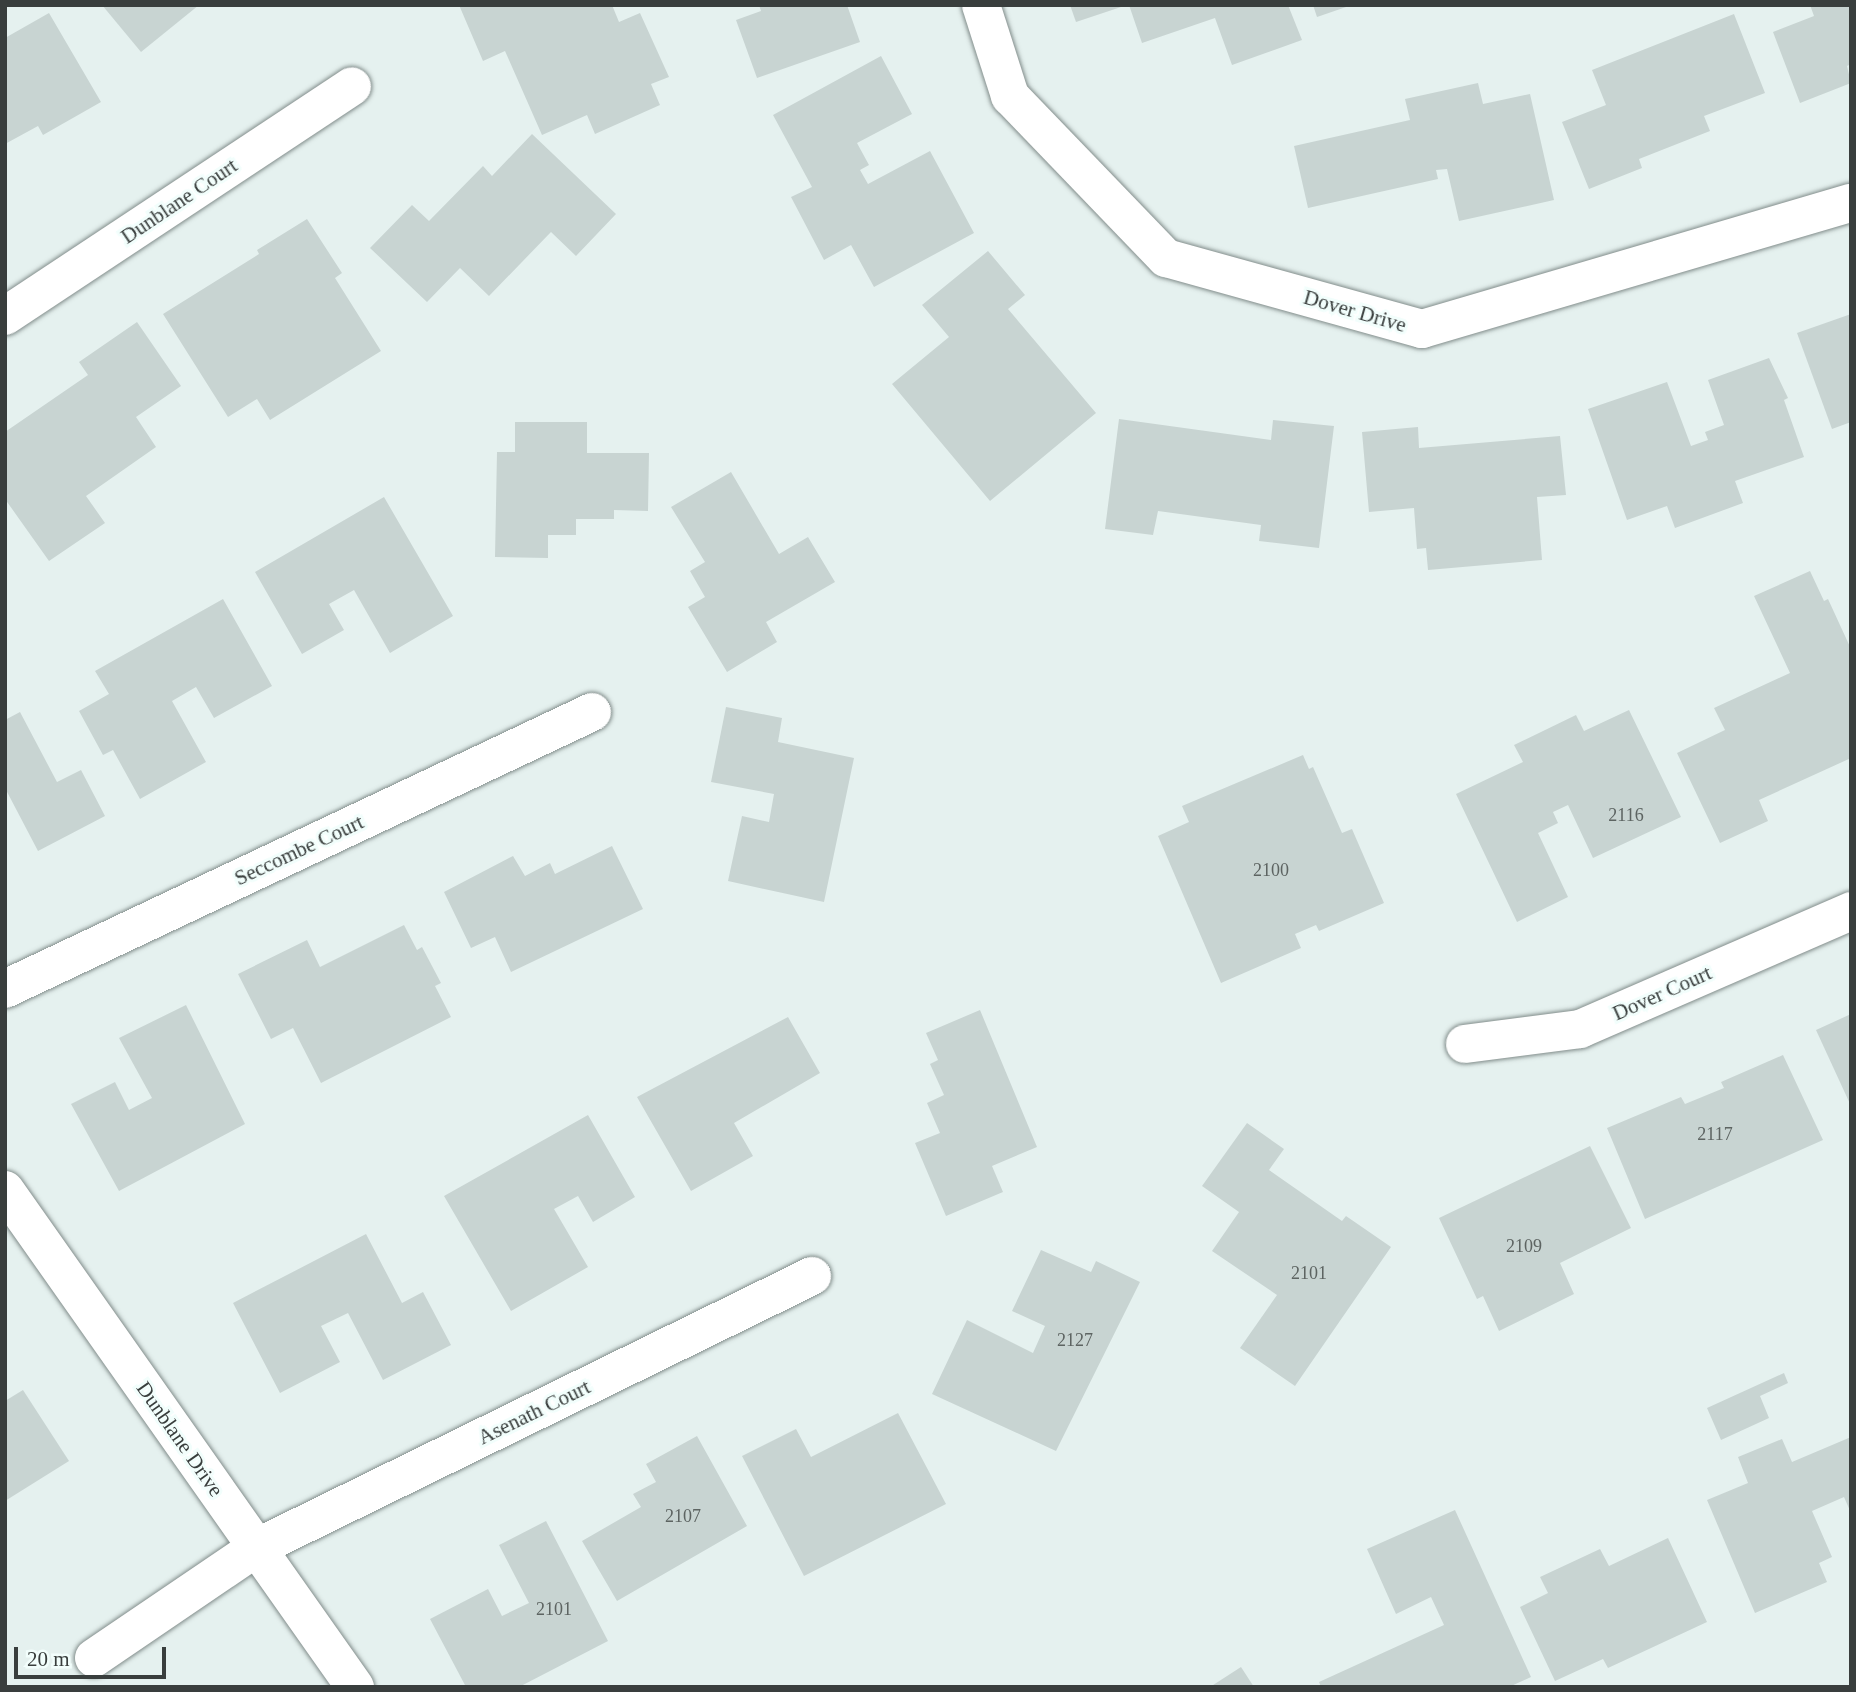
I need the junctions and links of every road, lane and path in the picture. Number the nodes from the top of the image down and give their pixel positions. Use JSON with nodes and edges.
{"nodes":[{"id":1,"x":981,"y":5,"type":"edge"},
{"id":2,"x":352,"y":86,"type":"dead end"},
{"id":3,"x":1851,"y":204,"type":"edge"},
{"id":4,"x":5,"y":316,"type":"edge"},
{"id":5,"x":592,"y":712,"type":"dead end"},
{"id":6,"x":1851,"y":911,"type":"edge"},
{"id":7,"x":5,"y":989,"type":"edge"},
{"id":8,"x":1465,"y":1044,"type":"dead end"},
{"id":9,"x":5,"y":1190,"type":"edge"},
{"id":10,"x":812,"y":1276,"type":"dead end"},
{"id":11,"x":256,"y":1548,"type":"junction"},
{"id":12,"x":94,"y":1658,"type":"dead end"},
{"id":13,"x":355,"y":1687,"type":"edge"}],
"edges":[{"from":1,"to":3,"type":"street","name":"Dover Drive"},
{"from":2,"to":4,"type":"street","name":"Dunblane Court"},
{"from":5,"to":7,"type":"street","name":"Seccombe Court"},
{"from":6,"to":8,"type":"street","name":"Dover Court"},
{"from":9,"to":11,"type":"street","name":"Dunblane Drive"},
{"from":10,"to":11,"type":"street","name":"Asenath Court"},
{"from":11,"to":12,"type":"street","name":"Asenath Court"},
{"from":11,"to":13,"type":"street","name":"Dunblane Drive"}]}
